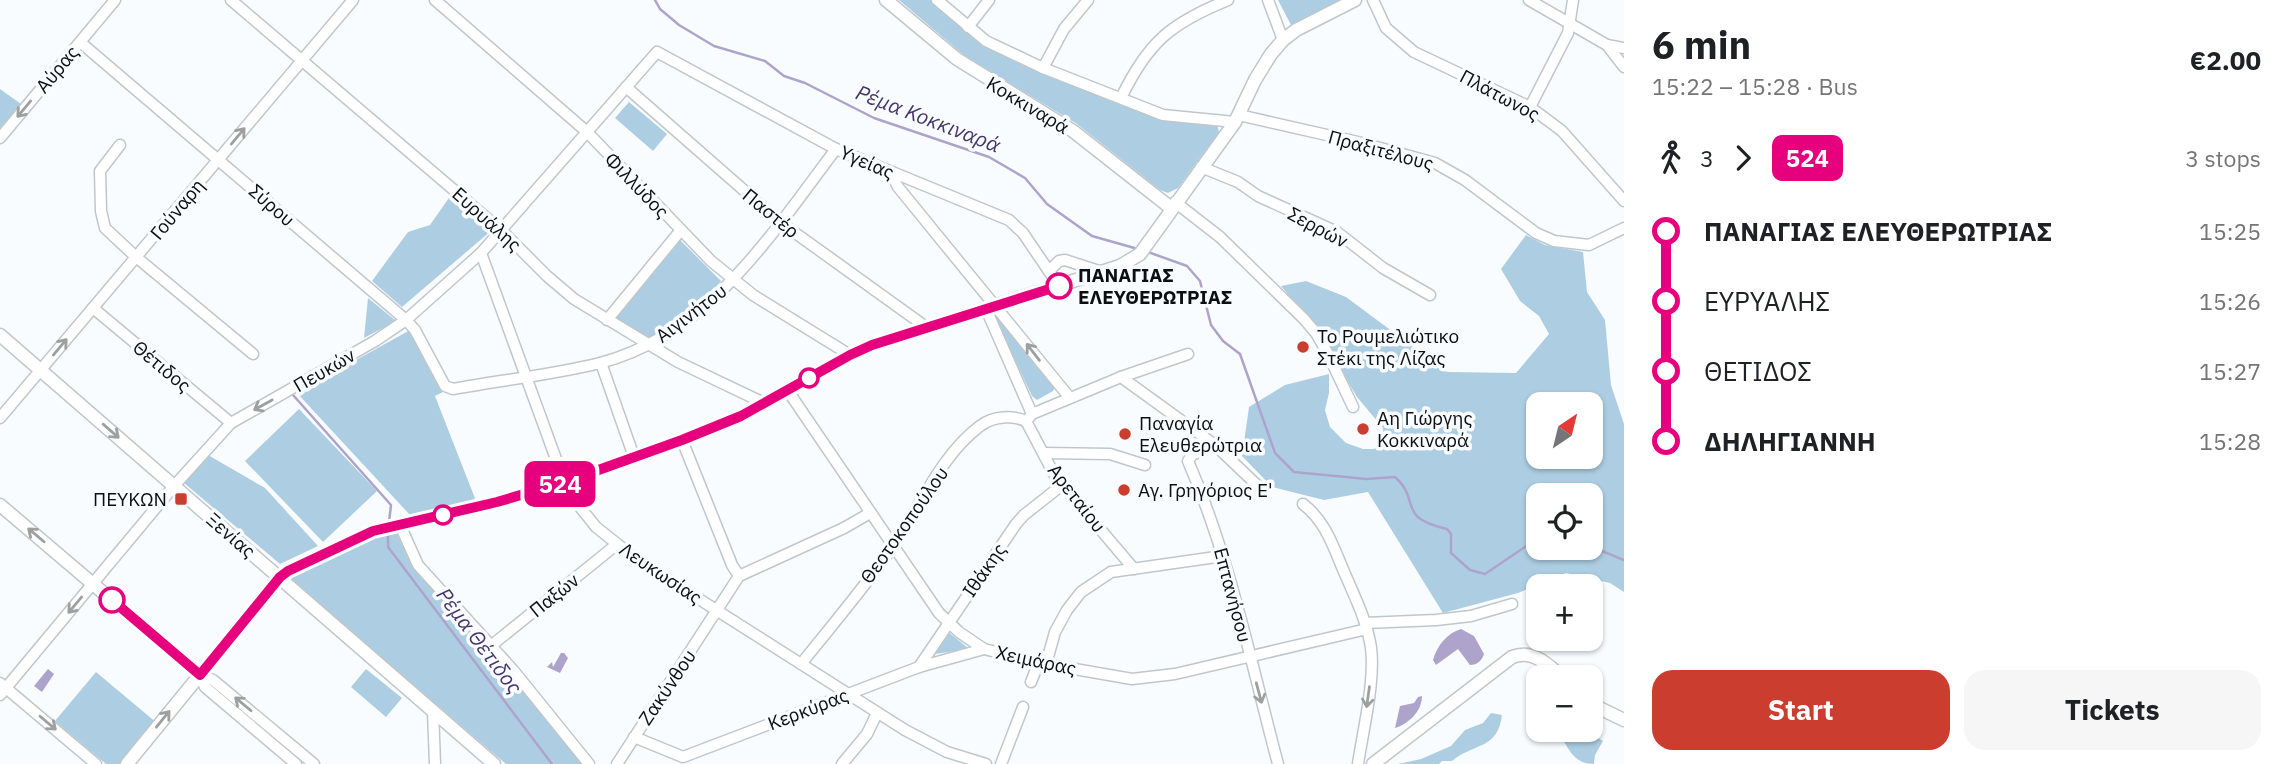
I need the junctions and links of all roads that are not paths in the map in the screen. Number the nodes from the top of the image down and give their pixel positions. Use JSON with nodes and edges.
{"nodes":[{"id":1,"x":115,"y":0,"type":"edge"},
{"id":2,"x":231,"y":0,"type":"edge"},
{"id":3,"x":354,"y":0,"type":"edge"},
{"id":4,"x":435,"y":0,"type":"edge"},
{"id":5,"x":886,"y":0,"type":"edge"},
{"id":6,"x":937,"y":0,"type":"edge"},
{"id":7,"x":989,"y":0,"type":"edge"},
{"id":8,"x":1088,"y":0,"type":"edge"},
{"id":9,"x":1228,"y":0,"type":"edge"},
{"id":10,"x":1268,"y":0,"type":"edge"},
{"id":11,"x":1354,"y":0,"type":"edge"},
{"id":12,"x":1373,"y":0,"type":"edge"},
{"id":13,"x":1529,"y":0,"type":"edge"},
{"id":14,"x":1573,"y":0,"type":"edge"},
{"id":15,"x":1570,"y":24,"type":"junction"},
{"id":16,"x":968,"y":27,"type":"junction"},
{"id":17,"x":1283,"y":40,"type":"junction"},
{"id":18,"x":80,"y":42,"type":"junction"},
{"id":19,"x":1606,"y":45,"type":"junction"},
{"id":20,"x":1624,"y":48,"type":"edge"},
{"id":21,"x":657,"y":52,"type":"joint"},
{"id":22,"x":303,"y":60,"type":"junction"},
{"id":23,"x":1624,"y":67,"type":"edge"},
{"id":24,"x":1043,"y":68,"type":"junction"},
{"id":25,"x":626,"y":87,"type":"junction"},
{"id":26,"x":1121,"y":98,"type":"junction"},
{"id":27,"x":1530,"y":107,"type":"junction"},
{"id":28,"x":1237,"y":118,"type":"junction"},
{"id":29,"x":587,"y":132,"type":"junction"},
{"id":30,"x":0,"y":138,"type":"edge"},
{"id":31,"x":120,"y":145,"type":"dead end"},
{"id":32,"x":836,"y":149,"type":"junction"},
{"id":33,"x":219,"y":159,"type":"junction"},
{"id":34,"x":1201,"y":167,"type":"junction"},
{"id":35,"x":890,"y":172,"type":"junction"},
{"id":36,"x":1624,"y":201,"type":"edge"},
{"id":37,"x":1173,"y":205,"type":"junction"},
{"id":38,"x":780,"y":222,"type":"junction"},
{"id":39,"x":1624,"y":228,"type":"edge"},
{"id":40,"x":681,"y":230,"type":"junction"},
{"id":41,"x":502,"y":231,"type":"junction"},
{"id":42,"x":481,"y":253,"type":"junction"},
{"id":43,"x":136,"y":257,"type":"junction"},
{"id":44,"x":1049,"y":271,"type":"junction"},
{"id":45,"x":1102,"y":272,"type":"junction"},
{"id":46,"x":733,"y":280,"type":"junction"},
{"id":47,"x":1059,"y":286,"type":"junction"},
{"id":48,"x":1430,"y":295,"type":"dead end"},
{"id":49,"x":93,"y":308,"type":"junction"},
{"id":50,"x":990,"y":308,"type":"junction"},
{"id":51,"x":406,"y":320,"type":"junction"},
{"id":52,"x":607,"y":320,"type":"junction"},
{"id":53,"x":926,"y":327,"type":"junction"},
{"id":54,"x":0,"y":335,"type":"edge"},
{"id":55,"x":648,"y":345,"type":"junction"},
{"id":56,"x":253,"y":354,"type":"dead end"},
{"id":57,"x":1188,"y":354,"type":"dead end"},
{"id":58,"x":850,"y":355,"type":"junction"},
{"id":59,"x":601,"y":363,"type":"junction"},
{"id":60,"x":40,"y":370,"type":"junction"},
{"id":61,"x":526,"y":376,"type":"junction"},
{"id":62,"x":1121,"y":377,"type":"junction"},
{"id":63,"x":445,"y":386,"type":"joint"},
{"id":64,"x":788,"y":391,"type":"junction"},
{"id":65,"x":1070,"y":398,"type":"junction"},
{"id":66,"x":766,"y":404,"type":"junction"},
{"id":67,"x":1353,"y":407,"type":"dead end"},
{"id":68,"x":1029,"y":417,"type":"junction"},
{"id":69,"x":0,"y":418,"type":"edge"},
{"id":70,"x":231,"y":423,"type":"junction"},
{"id":71,"x":682,"y":440,"type":"junction"},
{"id":72,"x":1215,"y":444,"type":"junction"},
{"id":73,"x":1044,"y":453,"type":"junction"},
{"id":74,"x":635,"y":457,"type":"junction"},
{"id":75,"x":1145,"y":465,"type":"dead end"},
{"id":76,"x":565,"y":482,"type":"junction"},
{"id":77,"x":1062,"y":485,"type":"junction"},
{"id":78,"x":174,"y":486,"type":"junction"},
{"id":79,"x":1258,"y":486,"type":"dead end"},
{"id":80,"x":1303,"y":504,"type":"dead end"},
{"id":81,"x":0,"y":505,"type":"edge"},
{"id":82,"x":870,"y":513,"type":"junction"},
{"id":83,"x":400,"y":525,"type":"junction"},
{"id":84,"x":617,"y":545,"type":"junction"},
{"id":85,"x":893,"y":546,"type":"junction"},
{"id":86,"x":1223,"y":556,"type":"junction"},
{"id":87,"x":1134,"y":569,"type":"junction"},
{"id":88,"x":739,"y":576,"type":"junction"},
{"id":89,"x":280,"y":577,"type":"junction"},
{"id":90,"x":92,"y":584,"type":"junction"},
{"id":91,"x":1512,"y":604,"type":"dead end"},
{"id":92,"x":718,"y":611,"type":"junction"},
{"id":93,"x":948,"y":622,"type":"junction"},
{"id":94,"x":1366,"y":626,"type":"junction"},
{"id":95,"x":492,"y":645,"type":"junction"},
{"id":96,"x":984,"y":649,"type":"junction"},
{"id":97,"x":1249,"y":658,"type":"junction"},
{"id":98,"x":1042,"y":663,"type":"junction"},
{"id":99,"x":801,"y":664,"type":"junction"},
{"id":100,"x":1546,"y":665,"type":"edge"},
{"id":101,"x":919,"y":667,"type":"junction"},
{"id":102,"x":200,"y":675,"type":"junction"},
{"id":103,"x":1031,"y":682,"type":"dead end"},
{"id":104,"x":2,"y":689,"type":"edge"},
{"id":105,"x":847,"y":694,"type":"junction"},
{"id":106,"x":1023,"y":707,"type":"dead end"},
{"id":107,"x":1603,"y":710,"type":"edge"},
{"id":108,"x":433,"y":711,"type":"junction"},
{"id":109,"x":877,"y":713,"type":"junction"},
{"id":110,"x":1624,"y":720,"type":"edge"},
{"id":111,"x":267,"y":732,"type":"junction"},
{"id":112,"x":634,"y":737,"type":"junction"},
{"id":113,"x":683,"y":757,"type":"junction"},
{"id":114,"x":96,"y":764,"type":"edge"},
{"id":115,"x":127,"y":764,"type":"edge"},
{"id":116,"x":296,"y":764,"type":"edge"},
{"id":117,"x":314,"y":764,"type":"edge"},
{"id":118,"x":435,"y":764,"type":"edge"},
{"id":119,"x":494,"y":764,"type":"edge"},
{"id":120,"x":589,"y":764,"type":"edge"},
{"id":121,"x":617,"y":764,"type":"edge"},
{"id":122,"x":696,"y":764,"type":"edge"},
{"id":123,"x":842,"y":764,"type":"edge"},
{"id":124,"x":986,"y":764,"type":"edge"},
{"id":125,"x":1002,"y":764,"type":"edge"},
{"id":126,"x":1278,"y":764,"type":"edge"},
{"id":127,"x":1358,"y":764,"type":"edge"},
{"id":128,"x":1373,"y":764,"type":"edge"}],
"edges":[{"from":1,"to":18,"type":"street","name":"Αύρας"},
{"from":2,"to":22,"type":"street","name":"Ευρυάλης"},
{"from":3,"to":22,"type":"street","name":"Γούναρη"},
{"from":4,"to":29,"type":"street","name":"Φιλλύδος"},
{"from":5,"to":37,"type":"street","name":"Κοκκιναρά"},
{"from":6,"to":16,"type":"street","name":"Πραξιτέλους"},
{"from":7,"to":16,"type":"street"},
{"from":8,"to":24,"type":"street"},
{"from":9,"to":26,"type":"street"},
{"from":10,"to":17,"type":"street"},
{"from":11,"to":17,"type":"street"},
{"from":12,"to":27,"type":"street","name":"Πλάτωνος"},
{"from":13,"to":15,"type":"street"},
{"from":14,"to":15,"type":"street"},
{"from":15,"to":19,"type":"street"},
{"from":15,"to":27,"type":"street"},
{"from":16,"to":24,"type":"street","name":"Πραξιτέλους"},
{"from":17,"to":28,"type":"street"},
{"from":18,"to":30,"type":"street","name":"Αύρας","one_way":true},
{"from":18,"to":33,"type":"street","name":"Σύρου"},
{"from":19,"to":20,"type":"street"},
{"from":19,"to":23,"type":"street"},
{"from":21,"to":25,"type":"street","name":"Πευκών"},
{"from":21,"to":32,"type":"street","name":"Υγείας"},
{"from":33,"to":22,"type":"street","name":"Γούναρη","one_way":true},
{"from":22,"to":41,"type":"street","name":"Ευρυάλης"},
{"from":24,"to":26,"type":"street","name":"Πραξιτέλους"},
{"from":25,"to":29,"type":"street","name":"Πευκών"},
{"from":25,"to":38,"type":"street","name":"Παστέρ"},
{"from":26,"to":28,"type":"street","name":"Πραξιτέλους"},
{"from":27,"to":36,"type":"street","name":"Πλάτωνος"},
{"from":28,"to":34,"type":"street"},
{"from":28,"to":39,"type":"street","name":"Πραξιτέλους"},
{"from":29,"to":40,"type":"street","name":"Φιλλύδος"},
{"from":29,"to":41,"type":"street","name":"Πευκών"},
{"from":31,"to":43,"type":"street"},
{"from":32,"to":35,"type":"street","name":"Υγείας"},
{"from":32,"to":38,"type":"street","name":"Αιγινήτου"},
{"from":33,"to":43,"type":"street","name":"Γούναρη"},
{"from":33,"to":51,"type":"street","name":"Σύρου"},
{"from":34,"to":37,"type":"street"},
{"from":34,"to":48,"type":"street","name":"Σερρών"},
{"from":35,"to":44,"type":"street","name":"Υγείας"},
{"from":35,"to":50,"type":"street","name":"Αρεταίου"},
{"from":37,"to":45,"type":"street"},
{"from":37,"to":67,"type":"street"},
{"from":38,"to":46,"type":"street","name":"Αιγινήτου"},
{"from":38,"to":53,"type":"street","name":"Παστέρ"},
{"from":40,"to":46,"type":"street","name":"Φιλλύδος"},
{"from":40,"to":52,"type":"street"},
{"from":41,"to":42,"type":"street","name":"Πευκών"},
{"from":41,"to":52,"type":"street","name":"Ευρυάλης"},
{"from":42,"to":51,"type":"street","name":"Πευκών"},
{"from":42,"to":61,"type":"street","name":"Λευκωσίας"},
{"from":43,"to":49,"type":"street","name":"Γούναρη"},
{"from":43,"to":56,"type":"street"},
{"from":44,"to":45,"type":"street"},
{"from":44,"to":47,"type":"street","name":"Υγείας"},
{"from":45,"to":47,"type":"street"},
{"from":46,"to":55,"type":"street","name":"Αιγινήτου"},
{"from":46,"to":58,"type":"street","name":"Φιλλύδος"},
{"from":47,"to":50,"type":"street"},
{"from":60,"to":49,"type":"street","name":"Γούναρη","one_way":true},
{"from":49,"to":70,"type":"street","name":"Θέτιδος"},
{"from":50,"to":53,"type":"street"},
{"from":65,"to":50,"type":"street","name":"Αρεταίου","one_way":true},
{"from":50,"to":68,"type":"street","name":"Αρεταίου"},
{"from":51,"to":63,"type":"street","name":"Σύρου"},
{"from":51,"to":70,"type":"street","name":"Πευκών","one_way":true},
{"from":52,"to":55,"type":"street","name":"Ευρυάλης"},
{"from":53,"to":58,"type":"street"},
{"from":54,"to":60,"type":"street","name":"Ξενίας"},
{"from":55,"to":59,"type":"street","name":"Αιγινήτου"},
{"from":55,"to":66,"type":"street","name":"Ευρυάλης"},
{"from":57,"to":62,"type":"street","name":"Θεοτοκοπούλου"},
{"from":58,"to":64,"type":"street"},
{"from":59,"to":61,"type":"street","name":"Αιγινήτου"},
{"from":59,"to":74,"type":"street"},
{"from":60,"to":69,"type":"street","name":"Γούναρη"},
{"from":60,"to":78,"type":"street","name":"Ξενίας","one_way":true},
{"from":61,"to":63,"type":"street","name":"Αιγινήτου"},
{"from":61,"to":76,"type":"street","name":"Λευκωσίας"},
{"from":62,"to":65,"type":"street","name":"Θεοτοκοπούλου"},
{"from":62,"to":72,"type":"street"},
{"from":64,"to":66,"type":"street"},
{"from":64,"to":82,"type":"street","name":"Χειμάρας"},
{"from":65,"to":68,"type":"street","name":"Θεοτοκοπούλου"},
{"from":66,"to":71,"type":"street"},
{"from":68,"to":73,"type":"street","name":"Αρεταίου"},
{"from":68,"to":85,"type":"street","name":"Θεοτοκοπούλου"},
{"from":70,"to":78,"type":"street","name":"Πευκών"},
{"from":71,"to":74,"type":"street"},
{"from":71,"to":88,"type":"street"},
{"from":72,"to":79,"type":"street"},
{"from":72,"to":86,"type":"street","name":"Επτανήσου"},
{"from":73,"to":75,"type":"street"},
{"from":73,"to":77,"type":"street","name":"Αρεταίου"},
{"from":74,"to":76,"type":"street"},
{"from":76,"to":83,"type":"street"},
{"from":76,"to":84,"type":"street","name":"Λευκωσίας"},
{"from":77,"to":87,"type":"street","name":"Αρεταίου"},
{"from":77,"to":93,"type":"street","name":"Ιθάκης"},
{"from":78,"to":89,"type":"street","name":"Ξενίας"},
{"from":78,"to":90,"type":"street","name":"Πευκών"},
{"from":80,"to":94,"type":"street"},
{"from":90,"to":81,"type":"street","one_way":true},
{"from":82,"to":85,"type":"street","name":"Χειμάρας"},
{"from":82,"to":88,"type":"street"},
{"from":83,"to":89,"type":"street"},
{"from":83,"to":95,"type":"street"},
{"from":84,"to":92,"type":"street","name":"Λευκωσίας"},
{"from":84,"to":95,"type":"street","name":"Παξών"},
{"from":85,"to":93,"type":"street","name":"Χειμάρας"},
{"from":85,"to":99,"type":"street","name":"Θεοτοκοπούλου"},
{"from":86,"to":87,"type":"street"},
{"from":86,"to":97,"type":"street","name":"Επτανήσου"},
{"from":87,"to":98,"type":"street"},
{"from":88,"to":92,"type":"street","name":"Ζακύνθου"},
{"from":89,"to":102,"type":"street"},
{"from":89,"to":108,"type":"street","name":"Ξενίας"},
{"from":90,"to":102,"type":"street"},
{"from":90,"to":104,"type":"street","name":"Πευκών","one_way":true},
{"from":91,"to":94,"type":"street","name":"Χειμάρας"},
{"from":92,"to":99,"type":"street","name":"Λευκωσίας"},
{"from":92,"to":112,"type":"street","name":"Ζακύνθου"},
{"from":93,"to":96,"type":"street","name":"Χειμάρας"},
{"from":93,"to":101,"type":"street","name":"Ιθάκης"},
{"from":94,"to":97,"type":"street","name":"Χειμάρας"},
{"from":94,"to":127,"type":"street","one_way":true},
{"from":95,"to":120,"type":"street"},
{"from":96,"to":98,"type":"street","name":"Χειμάρας"},
{"from":96,"to":101,"type":"street","name":"Κερκύρας"},
{"from":97,"to":98,"type":"street","name":"Χειμάρας"},
{"from":97,"to":126,"type":"street","name":"Επτανήσου","one_way":true},
{"from":98,"to":103,"type":"street"},
{"from":99,"to":105,"type":"street","name":"Λευκωσίας"},
{"from":100,"to":128,"type":"street"},
{"from":101,"to":105,"type":"street","name":"Κερκύρας"},
{"from":102,"to":111,"type":"street"},
{"from":115,"to":102,"type":"street","one_way":true},
{"from":104,"to":114,"type":"street","one_way":true},
{"from":105,"to":109,"type":"street","name":"Λευκωσίας"},
{"from":105,"to":113,"type":"street","name":"Κερκύρας"},
{"from":106,"to":125,"type":"street"},
{"from":107,"to":110,"type":"street"},
{"from":108,"to":118,"type":"street"},
{"from":108,"to":119,"type":"street","name":"Ξενίας"},
{"from":109,"to":123,"type":"street"},
{"from":109,"to":124,"type":"street","name":"Λευκωσίας"},
{"from":111,"to":116,"type":"street"},
{"from":111,"to":117,"type":"street"},
{"from":112,"to":113,"type":"street"},
{"from":112,"to":121,"type":"street","name":"Ζακύνθου"},
{"from":113,"to":122,"type":"street"}]}
